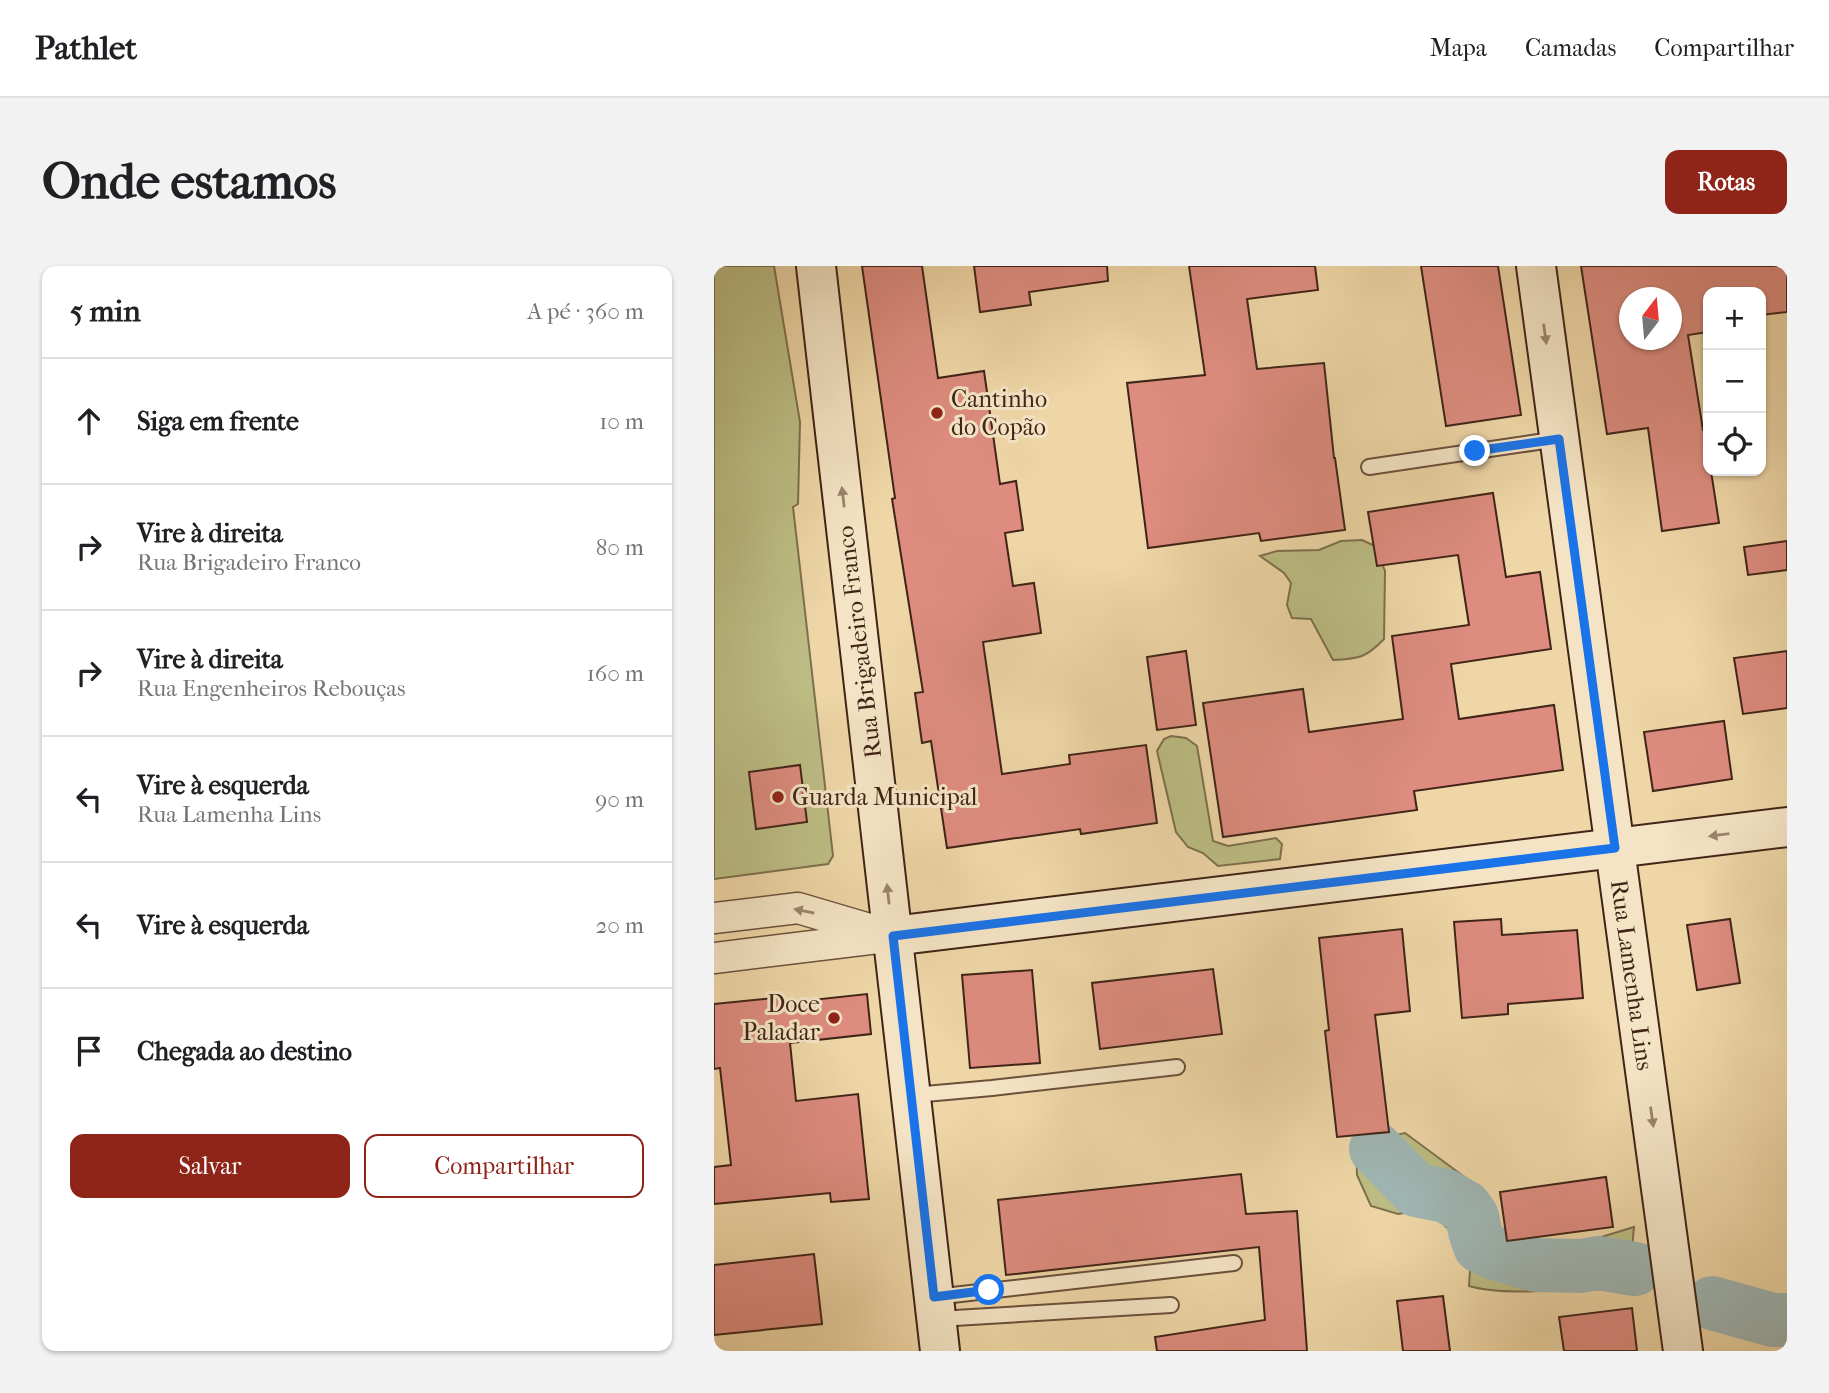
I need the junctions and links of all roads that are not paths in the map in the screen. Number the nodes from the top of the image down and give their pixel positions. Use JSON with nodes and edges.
{"nodes":[{"id":1,"x":816,"y":266,"type":"edge"},
{"id":2,"x":1536,"y":266,"type":"edge"},
{"id":3,"x":1559,"y":439,"type":"junction"},
{"id":4,"x":1369,"y":467,"type":"dead end"},
{"id":5,"x":1787,"y":827,"type":"edge"},
{"id":6,"x":1615,"y":848,"type":"junction"},
{"id":7,"x":714,"y":918,"type":"edge"},
{"id":8,"x":893,"y":936,"type":"junction"},
{"id":9,"x":714,"y":958,"type":"edge"},
{"id":10,"x":1177,"y":1067,"type":"dead end"},
{"id":11,"x":911,"y":1095,"type":"junction"},
{"id":12,"x":1234,"y":1263,"type":"dead end"},
{"id":13,"x":1171,"y":1305,"type":"dead end"},
{"id":14,"x":937,"y":1323,"type":"edge"},
{"id":15,"x":1683,"y":1351,"type":"edge"}],
"edges":[{"from":8,"to":1,"type":"main road","name":"Rua Brigadeiro Franco","one_way":true},
{"from":2,"to":3,"type":"main road","name":"Rua Lamenha Lins","one_way":true},
{"from":3,"to":4,"type":"lane"},
{"from":3,"to":6,"type":"main road","name":"Rua Lamenha Lins"},
{"from":5,"to":6,"type":"main road","one_way":true},
{"from":6,"to":8,"type":"main road"},
{"from":6,"to":15,"type":"main road","name":"Rua Lamenha Lins","one_way":true},
{"from":8,"to":7,"type":"street","one_way":true},
{"from":8,"to":9,"type":"street"},
{"from":8,"to":11,"type":"main road","name":"Rua Brigadeiro Franco"},
{"from":10,"to":11,"type":"lane"},
{"from":11,"to":14,"type":"main road","name":"Rua Brigadeiro Franco"},
{"from":12,"to":14,"type":"lane"},
{"from":13,"to":14,"type":"lane"}]}
